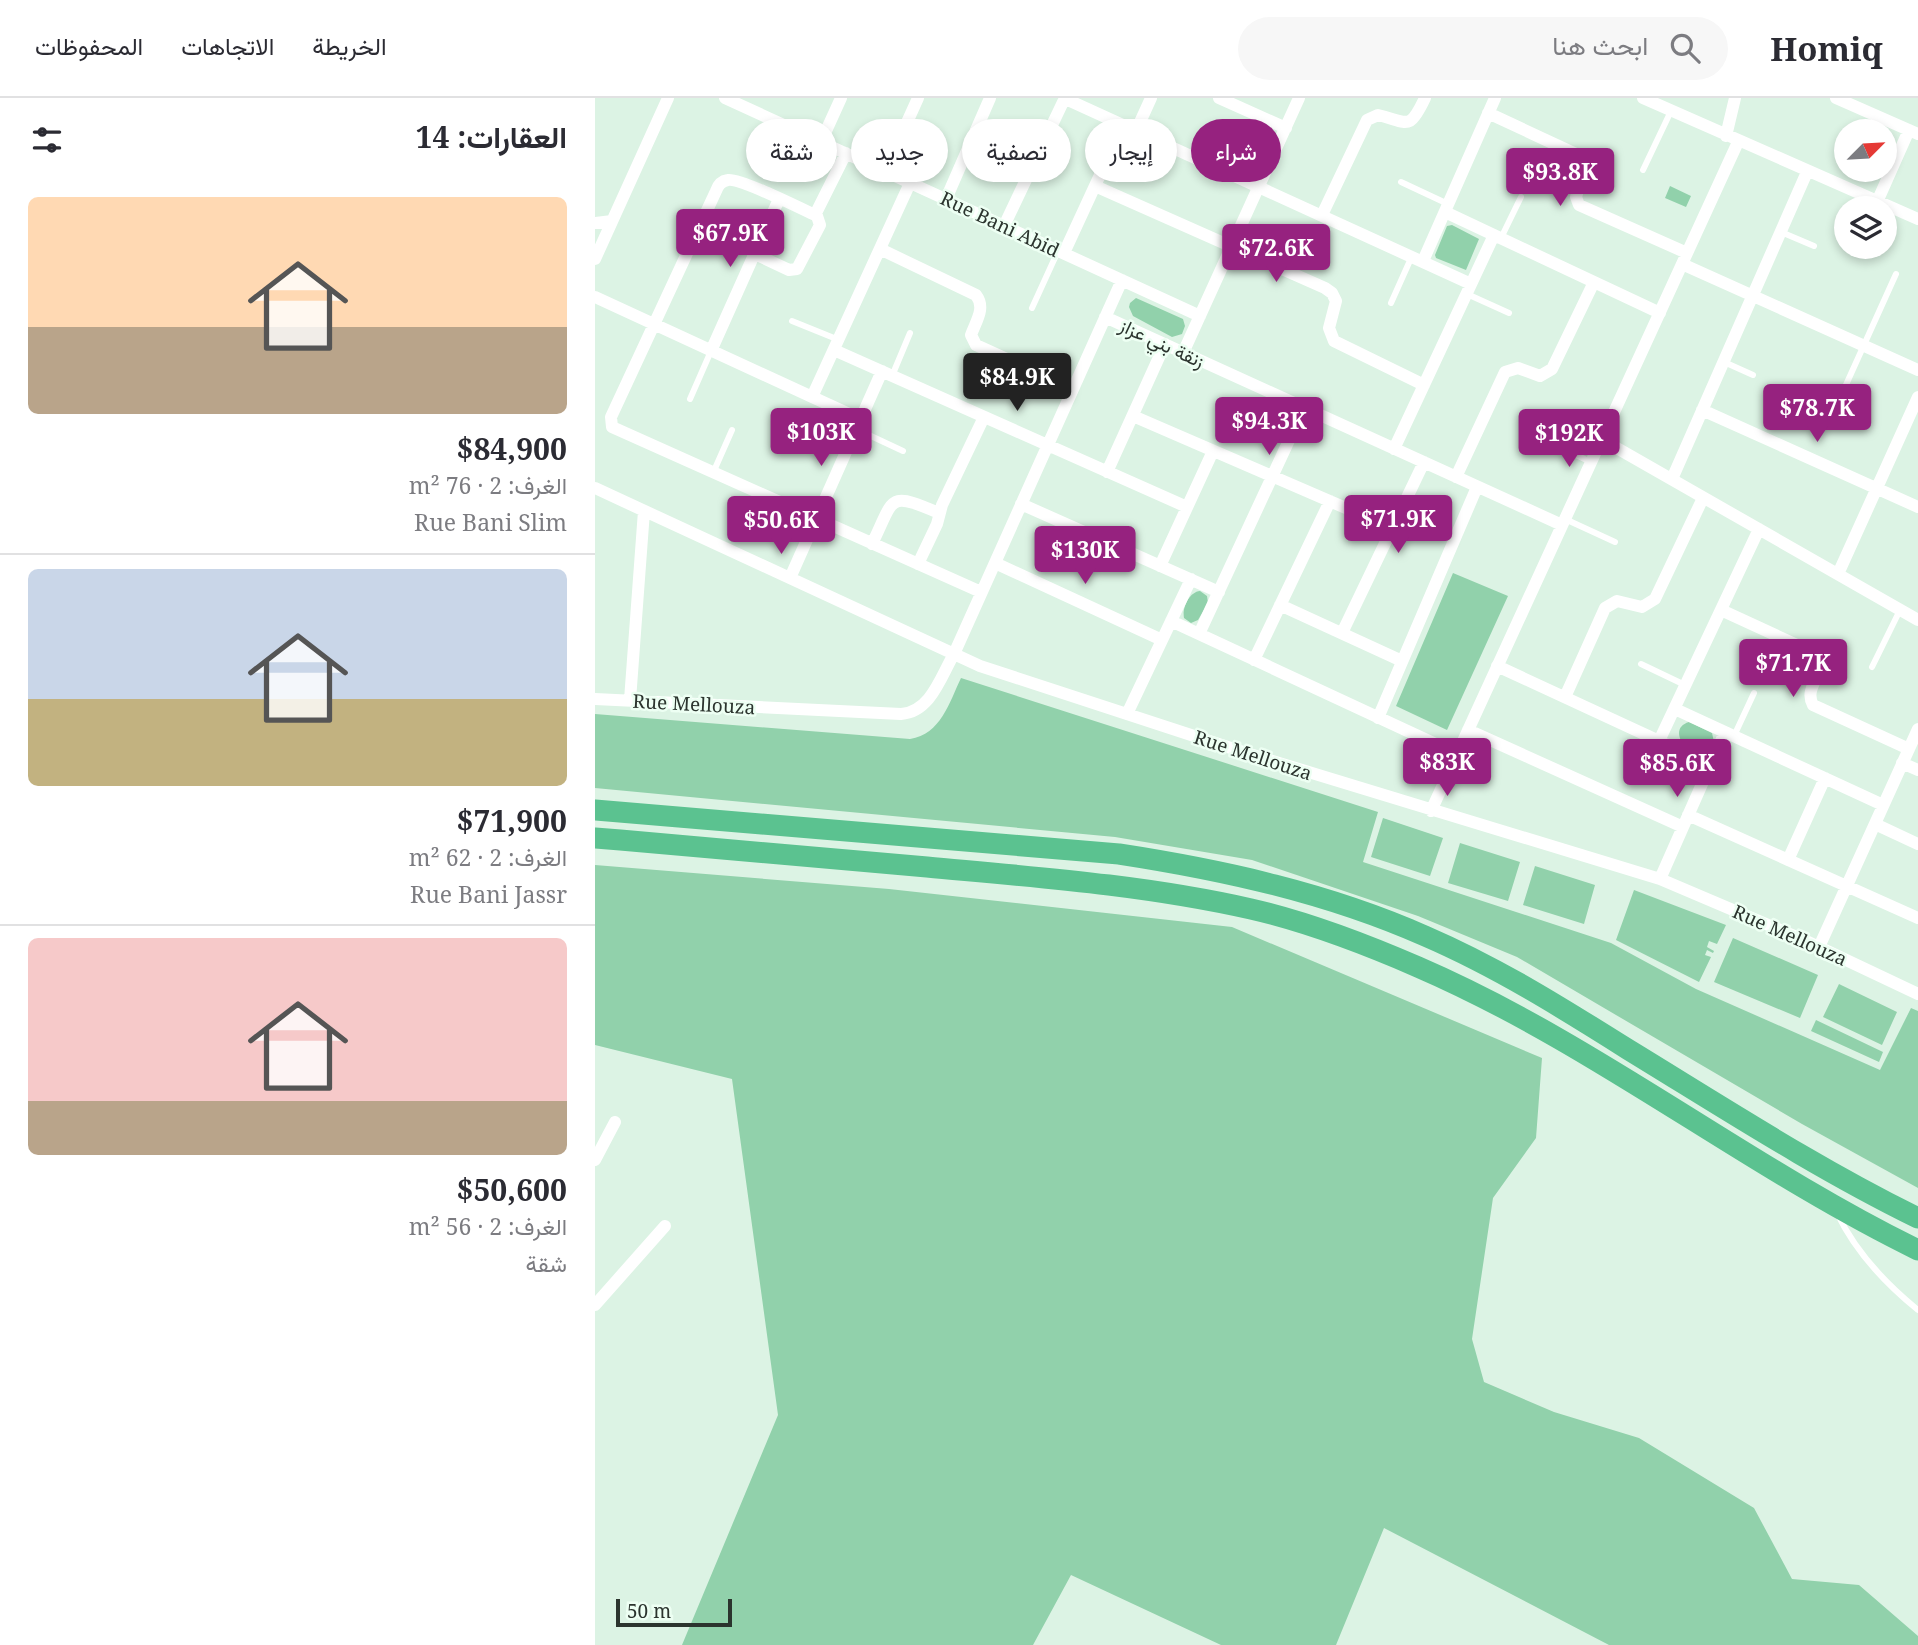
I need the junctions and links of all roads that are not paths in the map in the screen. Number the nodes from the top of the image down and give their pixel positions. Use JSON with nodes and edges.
{"nodes":[{"id":1,"x":668,"y":98,"type":"edge"},
{"id":2,"x":725,"y":98,"type":"edge"},
{"id":3,"x":841,"y":98,"type":"edge"},
{"id":4,"x":918,"y":98,"type":"edge"},
{"id":5,"x":990,"y":98,"type":"edge"},
{"id":6,"x":1151,"y":98,"type":"edge"},
{"id":7,"x":1221,"y":98,"type":"edge"},
{"id":8,"x":1299,"y":98,"type":"edge"},
{"id":9,"x":1425,"y":98,"type":"edge"},
{"id":10,"x":1495,"y":98,"type":"edge"},
{"id":11,"x":1643,"y":98,"type":"edge"},
{"id":12,"x":1735,"y":98,"type":"edge"},
{"id":13,"x":1836,"y":98,"type":"edge"},
{"id":14,"x":1080,"y":101,"type":"edge"},
{"id":15,"x":1671,"y":111,"type":"junction"},
{"id":16,"x":1489,"y":113,"type":"junction"},
{"id":17,"x":771,"y":119,"type":"edge"},
{"id":18,"x":831,"y":119,"type":"edge"},
{"id":19,"x":909,"y":119,"type":"edge"},
{"id":20,"x":1112,"y":119,"type":"edge"},
{"id":21,"x":1141,"y":119,"type":"edge"},
{"id":22,"x":1286,"y":128,"type":"junction"},
{"id":23,"x":1914,"y":132,"type":"edge"},
{"id":24,"x":1732,"y":139,"type":"junction"},
{"id":25,"x":837,"y":149,"type":"edge"},
{"id":26,"x":1177,"y":150,"type":"edge"},
{"id":27,"x":846,"y":153,"type":"junction"},
{"id":28,"x":851,"y":155,"type":"edge"},
{"id":29,"x":1643,"y":170,"type":"dead end"},
{"id":30,"x":1807,"y":172,"type":"junction"},
{"id":31,"x":1097,"y":182,"type":"edge"},
{"id":32,"x":1401,"y":182,"type":"dead end"},
{"id":33,"x":910,"y":183,"type":"joint"},
{"id":34,"x":1095,"y":186,"type":"junction"},
{"id":35,"x":1259,"y":187,"type":"junction"},
{"id":36,"x":1863,"y":196,"type":"edge"},
{"id":37,"x":1880,"y":196,"type":"edge"},
{"id":38,"x":1521,"y":197,"type":"dead end"},
{"id":39,"x":779,"y":199,"type":"junction"},
{"id":40,"x":946,"y":200,"type":"junction"},
{"id":41,"x":1446,"y":208,"type":"junction"},
{"id":42,"x":1897,"y":210,"type":"edge"},
{"id":43,"x":815,"y":215,"type":"junction"},
{"id":44,"x":1322,"y":215,"type":"junction"},
{"id":45,"x":1918,"y":219,"type":"edge"},
{"id":46,"x":601,"y":220,"type":"edge"},
{"id":47,"x":1004,"y":226,"type":"junction"},
{"id":48,"x":1781,"y":232,"type":"junction"},
{"id":49,"x":1498,"y":237,"type":"junction"},
{"id":50,"x":1232,"y":246,"type":"junction"},
{"id":51,"x":1814,"y":246,"type":"dead end"},
{"id":52,"x":880,"y":249,"type":"junction"},
{"id":53,"x":1061,"y":252,"type":"junction"},
{"id":54,"x":755,"y":254,"type":"junction"},
{"id":55,"x":1684,"y":258,"type":"junction"},
{"id":56,"x":595,"y":259,"type":"edge"},
{"id":57,"x":1417,"y":259,"type":"junction"},
{"id":58,"x":1896,"y":274,"type":"dead end"},
{"id":59,"x":1122,"y":280,"type":"junction"},
{"id":60,"x":1594,"y":282,"type":"junction"},
{"id":61,"x":1469,"y":289,"type":"junction"},
{"id":62,"x":1753,"y":296,"type":"junction"},
{"id":63,"x":595,"y":298,"type":"edge"},
{"id":64,"x":1391,"y":303,"type":"dead end"},
{"id":65,"x":1032,"y":308,"type":"dead end"},
{"id":66,"x":1509,"y":313,"type":"dead end"},
{"id":67,"x":1660,"y":313,"type":"junction"},
{"id":68,"x":1200,"y":316,"type":"junction"},
{"id":69,"x":1105,"y":317,"type":"junction"},
{"id":70,"x":792,"y":321,"type":"dead end"},
{"id":71,"x":653,"y":324,"type":"junction"},
{"id":72,"x":910,"y":334,"type":"dead end"},
{"id":73,"x":836,"y":345,"type":"junction"},
{"id":74,"x":1165,"y":345,"type":"junction"},
{"id":75,"x":1864,"y":345,"type":"junction"},
{"id":76,"x":711,"y":351,"type":"junction"},
{"id":77,"x":1183,"y":353,"type":"junction"},
{"id":78,"x":1724,"y":362,"type":"junction"},
{"id":79,"x":1918,"y":370,"type":"edge"},
{"id":80,"x":887,"y":373,"type":"junction"},
{"id":81,"x":1753,"y":375,"type":"dead end"},
{"id":82,"x":1424,"y":385,"type":"junction"},
{"id":83,"x":1073,"y":389,"type":"junction"},
{"id":84,"x":812,"y":397,"type":"junction"},
{"id":85,"x":1918,"y":397,"type":"edge"},
{"id":86,"x":690,"y":399,"type":"dead end"},
{"id":87,"x":1304,"y":408,"type":"junction"},
{"id":88,"x":1702,"y":410,"type":"junction"},
{"id":89,"x":984,"y":416,"type":"junction"},
{"id":90,"x":1133,"y":416,"type":"junction"},
{"id":91,"x":1831,"y":418,"type":"dead end"},
{"id":92,"x":858,"y":424,"type":"junction"},
{"id":93,"x":732,"y":430,"type":"dead end"},
{"id":94,"x":1537,"y":437,"type":"dead end"},
{"id":95,"x":1601,"y":439,"type":"junction"},
{"id":96,"x":1048,"y":445,"type":"junction"},
{"id":97,"x":1394,"y":449,"type":"junction"},
{"id":98,"x":1213,"y":451,"type":"junction"},
{"id":99,"x":903,"y":452,"type":"dead end"},
{"id":100,"x":1424,"y":462,"type":"junction"},
{"id":101,"x":1591,"y":462,"type":"junction"},
{"id":102,"x":1107,"y":472,"type":"junction"},
{"id":103,"x":713,"y":473,"type":"junction"},
{"id":104,"x":1272,"y":476,"type":"junction"},
{"id":105,"x":1456,"y":477,"type":"junction"},
{"id":106,"x":1672,"y":479,"type":"junction"},
{"id":107,"x":1477,"y":487,"type":"junction"},
{"id":108,"x":595,"y":488,"type":"edge"},
{"id":109,"x":1877,"y":489,"type":"junction"},
{"id":110,"x":1703,"y":498,"type":"junction"},
{"id":111,"x":1330,"y":501,"type":"junction"},
{"id":112,"x":1021,"y":504,"type":"junction"},
{"id":113,"x":1187,"y":507,"type":"junction"},
{"id":114,"x":1918,"y":507,"type":"edge"},
{"id":115,"x":644,"y":511,"type":"junction"},
{"id":116,"x":939,"y":513,"type":"junction"},
{"id":117,"x":816,"y":520,"type":"junction"},
{"id":118,"x":1563,"y":522,"type":"junction"},
{"id":119,"x":1392,"y":528,"type":"junction"},
{"id":120,"x":1759,"y":529,"type":"junction"},
{"id":121,"x":1615,"y":542,"type":"dead end"},
{"id":122,"x":872,"y":544,"type":"junction"},
{"id":123,"x":995,"y":563,"type":"junction"},
{"id":124,"x":918,"y":564,"type":"junction"},
{"id":125,"x":1160,"y":566,"type":"junction"},
{"id":126,"x":1838,"y":575,"type":"junction"},
{"id":127,"x":790,"y":578,"type":"junction"},
{"id":128,"x":1191,"y":579,"type":"junction"},
{"id":129,"x":981,"y":592,"type":"junction"},
{"id":130,"x":1219,"y":592,"type":"junction"},
{"id":131,"x":1280,"y":605,"type":"junction"},
{"id":132,"x":1721,"y":610,"type":"junction"},
{"id":133,"x":1900,"y":610,"type":"junction"},
{"id":134,"x":1918,"y":620,"type":"edge"},
{"id":135,"x":1171,"y":621,"type":"junction"},
{"id":136,"x":1342,"y":633,"type":"junction"},
{"id":137,"x":1199,"y":634,"type":"junction"},
{"id":138,"x":1162,"y":640,"type":"junction"},
{"id":139,"x":954,"y":653,"type":"junction"},
{"id":140,"x":1254,"y":660,"type":"junction"},
{"id":141,"x":1402,"y":661,"type":"junction"},
{"id":142,"x":1641,"y":664,"type":"dead end"},
{"id":143,"x":1497,"y":666,"type":"junction"},
{"id":144,"x":1873,"y":667,"type":"dead end"},
{"id":145,"x":1685,"y":685,"type":"junction"},
{"id":146,"x":1754,"y":693,"type":"dead end"},
{"id":147,"x":1565,"y":698,"type":"junction"},
{"id":148,"x":595,"y":699,"type":"edge"},
{"id":149,"x":629,"y":701,"type":"junction"},
{"id":150,"x":1675,"y":709,"type":"junction"},
{"id":151,"x":1127,"y":714,"type":"junction"},
{"id":152,"x":1378,"y":718,"type":"junction"},
{"id":153,"x":1918,"y":729,"type":"edge"},
{"id":154,"x":1468,"y":730,"type":"junction"},
{"id":155,"x":1729,"y":734,"type":"junction"},
{"id":156,"x":1659,"y":741,"type":"junction"},
{"id":157,"x":1909,"y":749,"type":"junction"},
{"id":158,"x":1457,"y":754,"type":"junction"},
{"id":159,"x":1902,"y":763,"type":"junction"},
{"id":160,"x":1711,"y":765,"type":"junction"},
{"id":161,"x":1918,"y":770,"type":"edge"},
{"id":162,"x":1825,"y":778,"type":"junction"},
{"id":163,"x":595,"y":802,"type":"edge"},
{"id":164,"x":1883,"y":805,"type":"junction"},
{"id":165,"x":595,"y":810,"type":"edge"},
{"id":166,"x":1431,"y":811,"type":"junction"},
{"id":167,"x":626,"y":812,"type":"junction"},
{"id":168,"x":1686,"y":821,"type":"junction"},
{"id":169,"x":1875,"y":824,"type":"junction"},
{"id":170,"x":595,"y":838,"type":"edge"},
{"id":171,"x":1918,"y":844,"type":"edge"},
{"id":172,"x":1788,"y":860,"type":"junction"},
{"id":173,"x":1660,"y":879,"type":"junction"},
{"id":174,"x":1847,"y":886,"type":"junction"},
{"id":175,"x":1918,"y":918,"type":"edge"},
{"id":176,"x":1819,"y":947,"type":"junction"},
{"id":177,"x":1918,"y":994,"type":"edge"},
{"id":178,"x":615,"y":1122,"type":"dead end"},
{"id":179,"x":595,"y":1160,"type":"edge"},
{"id":180,"x":1833,"y":1205,"type":"junction"},
{"id":181,"x":1918,"y":1218,"type":"edge"},
{"id":182,"x":665,"y":1226,"type":"dead end"},
{"id":183,"x":1918,"y":1250,"type":"edge"},
{"id":184,"x":595,"y":1305,"type":"edge"},
{"id":185,"x":1918,"y":1310,"type":"edge"}],
"edges":[{"from":1,"to":46,"type":"street"},
{"from":2,"to":17,"type":"street","name":"Rue Bani Abid"},
{"from":3,"to":18,"type":"street"},
{"from":4,"to":19,"type":"street"},
{"from":5,"to":40,"type":"street"},
{"from":6,"to":21,"type":"street"},
{"from":7,"to":22,"type":"street"},
{"from":8,"to":22,"type":"street"},
{"from":9,"to":44,"type":"street"},
{"from":10,"to":16,"type":"street"},
{"from":11,"to":15,"type":"street"},
{"from":12,"to":24,"type":"street"},
{"from":13,"to":23,"type":"street"},
{"from":14,"to":20,"type":"street"},
{"from":14,"to":47,"type":"street"},
{"from":15,"to":24,"type":"street"},
{"from":15,"to":29,"type":"lane"},
{"from":16,"to":41,"type":"street"},
{"from":16,"to":55,"type":"street"},
{"from":22,"to":35,"type":"street"},
{"from":23,"to":37,"type":"street"},
{"from":24,"to":30,"type":"street"},
{"from":24,"to":55,"type":"street"},
{"from":25,"to":27,"type":"street","name":"Rue Bani Abid"},
{"from":26,"to":35,"type":"street"},
{"from":27,"to":28,"type":"street","name":"Rue Bani Abid"},
{"from":27,"to":43,"type":"street"},
{"from":30,"to":36,"type":"street"},
{"from":30,"to":48,"type":"street"},
{"from":31,"to":34,"type":"street"},
{"from":32,"to":41,"type":"lane"},
{"from":33,"to":40,"type":"street","name":"Rue Bani Abid"},
{"from":33,"to":52,"type":"street"},
{"from":34,"to":50,"type":"street"},
{"from":34,"to":53,"type":"street"},
{"from":35,"to":44,"type":"street"},
{"from":35,"to":50,"type":"street"},
{"from":38,"to":49,"type":"lane"},
{"from":39,"to":43,"type":"street"},
{"from":39,"to":54,"type":"street"},
{"from":39,"to":71,"type":"street"},
{"from":40,"to":47,"type":"street","name":"Rue Bani Abid"},
{"from":41,"to":49,"type":"street"},
{"from":41,"to":57,"type":"street"},
{"from":42,"to":45,"type":"street"},
{"from":43,"to":54,"type":"street"},
{"from":44,"to":57,"type":"street"},
{"from":46,"to":56,"type":"street"},
{"from":47,"to":53,"type":"street","name":"Rue Bani Abid"},
{"from":48,"to":51,"type":"lane"},
{"from":48,"to":62,"type":"street"},
{"from":49,"to":60,"type":"street"},
{"from":49,"to":61,"type":"street"},
{"from":50,"to":68,"type":"street"},
{"from":50,"to":82,"type":"street"},
{"from":52,"to":73,"type":"street"},
{"from":52,"to":83,"type":"street"},
{"from":53,"to":59,"type":"street","name":"Rue Bani Abid"},
{"from":53,"to":65,"type":"lane"},
{"from":54,"to":76,"type":"street"},
{"from":55,"to":62,"type":"street"},
{"from":55,"to":67,"type":"street"},
{"from":57,"to":61,"type":"street"},
{"from":57,"to":64,"type":"lane"},
{"from":58,"to":75,"type":"lane"},
{"from":59,"to":68,"type":"street","name":"Rue Bani Abid"},
{"from":59,"to":69,"type":"street"},
{"from":60,"to":67,"type":"street"},
{"from":60,"to":105,"type":"street"},
{"from":61,"to":66,"type":"lane"},
{"from":61,"to":82,"type":"street"},
{"from":62,"to":75,"type":"street"},
{"from":62,"to":78,"type":"street"},
{"from":63,"to":71,"type":"street"},
{"from":67,"to":95,"type":"street"},
{"from":68,"to":77,"type":"street"},
{"from":69,"to":74,"type":"street","name":"زنقة بني عزاز"},
{"from":69,"to":83,"type":"street"},
{"from":70,"to":73,"type":"lane"},
{"from":71,"to":76,"type":"street"},
{"from":71,"to":103,"type":"street"},
{"from":72,"to":80,"type":"lane"},
{"from":73,"to":80,"type":"street"},
{"from":73,"to":84,"type":"street"},
{"from":74,"to":77,"type":"street","name":"زنقة بني عزاز"},
{"from":74,"to":90,"type":"street"},
{"from":75,"to":79,"type":"street"},
{"from":75,"to":91,"type":"lane"},
{"from":76,"to":84,"type":"street"},
{"from":76,"to":86,"type":"lane"},
{"from":77,"to":87,"type":"street","name":"زنقة بني عزاز"},
{"from":78,"to":81,"type":"lane"},
{"from":78,"to":88,"type":"street"},
{"from":80,"to":89,"type":"street"},
{"from":80,"to":92,"type":"street"},
{"from":82,"to":97,"type":"street"},
{"from":83,"to":96,"type":"street"},
{"from":84,"to":92,"type":"street"},
{"from":85,"to":109,"type":"street"},
{"from":87,"to":97,"type":"street","name":"زنقة بني عزاز"},
{"from":87,"to":104,"type":"street"},
{"from":88,"to":106,"type":"street"},
{"from":88,"to":109,"type":"street"},
{"from":89,"to":96,"type":"street"},
{"from":89,"to":116,"type":"street"},
{"from":90,"to":98,"type":"street"},
{"from":90,"to":102,"type":"street"},
{"from":92,"to":99,"type":"lane"},
{"from":92,"to":117,"type":"street"},
{"from":93,"to":103,"type":"lane"},
{"from":94,"to":101,"type":"lane"},
{"from":95,"to":101,"type":"street"},
{"from":95,"to":106,"type":"street"},
{"from":96,"to":102,"type":"street"},
{"from":96,"to":112,"type":"street"},
{"from":97,"to":100,"type":"street","name":"زنقة بني عزاز"},
{"from":98,"to":104,"type":"street"},
{"from":98,"to":113,"type":"street"},
{"from":100,"to":105,"type":"street","name":"زنقة بني عزاز"},
{"from":100,"to":119,"type":"street"},
{"from":101,"to":118,"type":"street"},
{"from":102,"to":113,"type":"street"},
{"from":103,"to":117,"type":"street"},
{"from":104,"to":111,"type":"street"},
{"from":104,"to":130,"type":"street"},
{"from":105,"to":107,"type":"street","name":"زنقة بني عزاز"},
{"from":106,"to":110,"type":"street"},
{"from":107,"to":118,"type":"street","name":"زنقة بني عزاز"},
{"from":107,"to":141,"type":"street"},
{"from":108,"to":115,"type":"street"},
{"from":109,"to":114,"type":"street"},
{"from":109,"to":126,"type":"street"},
{"from":110,"to":120,"type":"street"},
{"from":110,"to":147,"type":"street"},
{"from":111,"to":119,"type":"street"},
{"from":111,"to":131,"type":"street"},
{"from":112,"to":123,"type":"street"},
{"from":112,"to":125,"type":"street"},
{"from":113,"to":125,"type":"street"},
{"from":115,"to":127,"type":"street"},
{"from":115,"to":149,"type":"street"},
{"from":116,"to":122,"type":"street"},
{"from":116,"to":124,"type":"street"},
{"from":117,"to":122,"type":"street"},
{"from":117,"to":127,"type":"street"},
{"from":118,"to":121,"type":"lane"},
{"from":118,"to":143,"type":"street"},
{"from":119,"to":136,"type":"street"},
{"from":120,"to":126,"type":"street"},
{"from":120,"to":132,"type":"street"},
{"from":122,"to":124,"type":"street"},
{"from":123,"to":129,"type":"street"},
{"from":123,"to":138,"type":"street"},
{"from":124,"to":129,"type":"street"},
{"from":125,"to":128,"type":"street"},
{"from":126,"to":133,"type":"street"},
{"from":127,"to":139,"type":"street"},
{"from":128,"to":130,"type":"street"},
{"from":128,"to":135,"type":"street"},
{"from":129,"to":139,"type":"street"},
{"from":130,"to":137,"type":"street"},
{"from":131,"to":136,"type":"street"},
{"from":131,"to":140,"type":"street"},
{"from":132,"to":145,"type":"street"},
{"from":132,"to":157,"type":"street"},
{"from":133,"to":134,"type":"street"},
{"from":133,"to":144,"type":"lane"},
{"from":135,"to":137,"type":"street"},
{"from":135,"to":138,"type":"street"},
{"from":136,"to":141,"type":"street"},
{"from":137,"to":140,"type":"street"},
{"from":138,"to":151,"type":"street"},
{"from":139,"to":149,"type":"street","name":"Rue Mellouza"},
{"from":139,"to":151,"type":"street","name":"Rue Mellouza"},
{"from":140,"to":152,"type":"street"},
{"from":141,"to":152,"type":"street"},
{"from":142,"to":145,"type":"lane"},
{"from":143,"to":147,"type":"street"},
{"from":143,"to":154,"type":"street"},
{"from":145,"to":150,"type":"street"},
{"from":146,"to":155,"type":"lane"},
{"from":147,"to":156,"type":"street"},
{"from":148,"to":149,"type":"street","name":"Rue Mellouza"},
{"from":150,"to":155,"type":"street"},
{"from":150,"to":156,"type":"street"},
{"from":151,"to":166,"type":"street","name":"Rue Mellouza"},
{"from":152,"to":158,"type":"street"},
{"from":153,"to":157,"type":"street"},
{"from":154,"to":158,"type":"street"},
{"from":154,"to":168,"type":"street"},
{"from":155,"to":160,"type":"street"},
{"from":155,"to":162,"type":"street"},
{"from":156,"to":160,"type":"street"},
{"from":157,"to":159,"type":"street"},
{"from":158,"to":166,"type":"street"},
{"from":159,"to":161,"type":"street"},
{"from":159,"to":164,"type":"street"},
{"from":160,"to":168,"type":"street"},
{"from":162,"to":164,"type":"street"},
{"from":162,"to":172,"type":"street"},
{"from":163,"to":167,"type":"highway"},
{"from":164,"to":169,"type":"street"},
{"from":165,"to":167,"type":"highway"},
{"from":166,"to":173,"type":"street","name":"Rue Mellouza"},
{"from":167,"to":181,"type":"highway"},
{"from":168,"to":172,"type":"street"},
{"from":168,"to":173,"type":"street"},
{"from":169,"to":171,"type":"street"},
{"from":169,"to":174,"type":"street"},
{"from":170,"to":180,"type":"highway"},
{"from":172,"to":174,"type":"street"},
{"from":173,"to":176,"type":"street","name":"Rue Mellouza"},
{"from":174,"to":175,"type":"street"},
{"from":174,"to":176,"type":"street"},
{"from":176,"to":177,"type":"street","name":"Rue Mellouza"},
{"from":178,"to":179,"type":"street"},
{"from":180,"to":183,"type":"highway"},
{"from":180,"to":185,"type":"lane"},
{"from":182,"to":184,"type":"street"}]}
